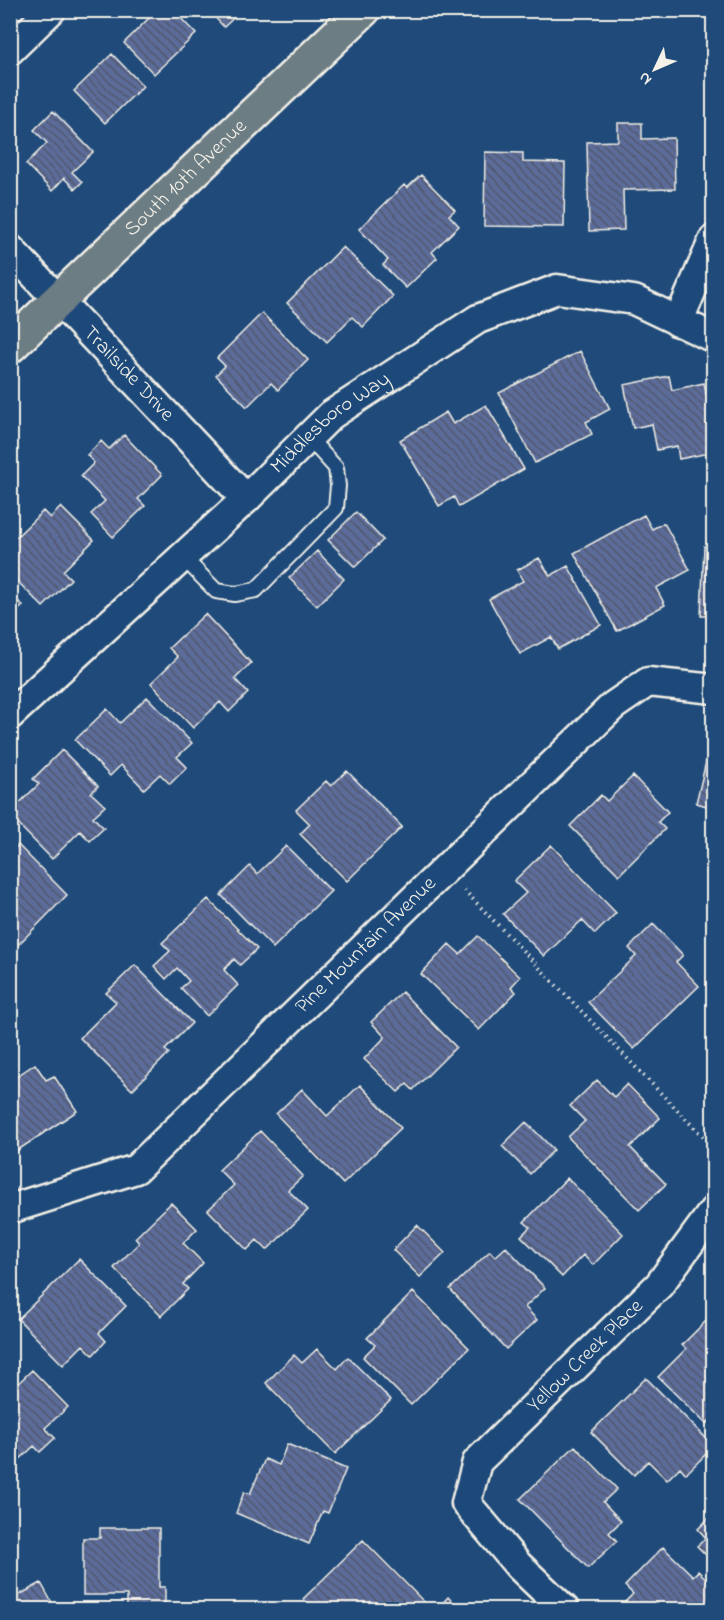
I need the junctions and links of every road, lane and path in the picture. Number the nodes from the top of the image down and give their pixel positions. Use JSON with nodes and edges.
{"nodes":[{"id":1,"x":51,"y":10,"type":"edge"},
{"id":2,"x":363,"y":10,"type":"edge"},
{"id":3,"x":10,"y":50,"type":"edge"},
{"id":4,"x":714,"y":239,"type":"edge"},
{"id":5,"x":10,"y":249,"type":"edge"},
{"id":6,"x":59,"y":300,"type":"junction"},
{"id":7,"x":678,"y":321,"type":"junction"},
{"id":8,"x":714,"y":338,"type":"edge"},
{"id":9,"x":10,"y":346,"type":"edge"},
{"id":10,"x":308,"y":437,"type":"junction"},
{"id":11,"x":246,"y":499,"type":"junction"},
{"id":12,"x":183,"y":557,"type":"junction"},
{"id":13,"x":714,"y":688,"type":"edge"},
{"id":14,"x":10,"y":715,"type":"edge"},
{"id":15,"x":444,"y":869,"type":"junction"},
{"id":16,"x":714,"y":1148,"type":"edge"},
{"id":17,"x":10,"y":1209,"type":"edge"},
{"id":18,"x":714,"y":1210,"type":"edge"},
{"id":19,"x":565,"y":1610,"type":"edge"}],
"edges":[{"from":1,"to":3,"type":"street"},
{"from":2,"to":6,"type":"main road","name":"South 10th Avenue"},
{"from":4,"to":7,"type":"street"},
{"from":5,"to":6,"type":"street","name":"Trailside Drive"},
{"from":6,"to":9,"type":"main road","name":"South 10th Avenue"},
{"from":6,"to":11,"type":"street","name":"Trailside Drive"},
{"from":7,"to":8,"type":"street","name":"Middlesboro Way"},
{"from":7,"to":10,"type":"street","name":"Middlesboro Way"},
{"from":10,"to":11,"type":"street","name":"Middlesboro Way"},
{"from":10,"to":12,"type":"lane"},
{"from":11,"to":12,"type":"street","name":"Middlesboro Way"},
{"from":12,"to":14,"type":"street","name":"Middlesboro Way"},
{"from":13,"to":15,"type":"street","name":"Pine Mountain Avenue"},
{"from":15,"to":16,"type":"path"},
{"from":15,"to":17,"type":"street","name":"Pine Mountain Avenue"},
{"from":18,"to":19,"type":"street","name":"Yellow Creek Place"}]}
